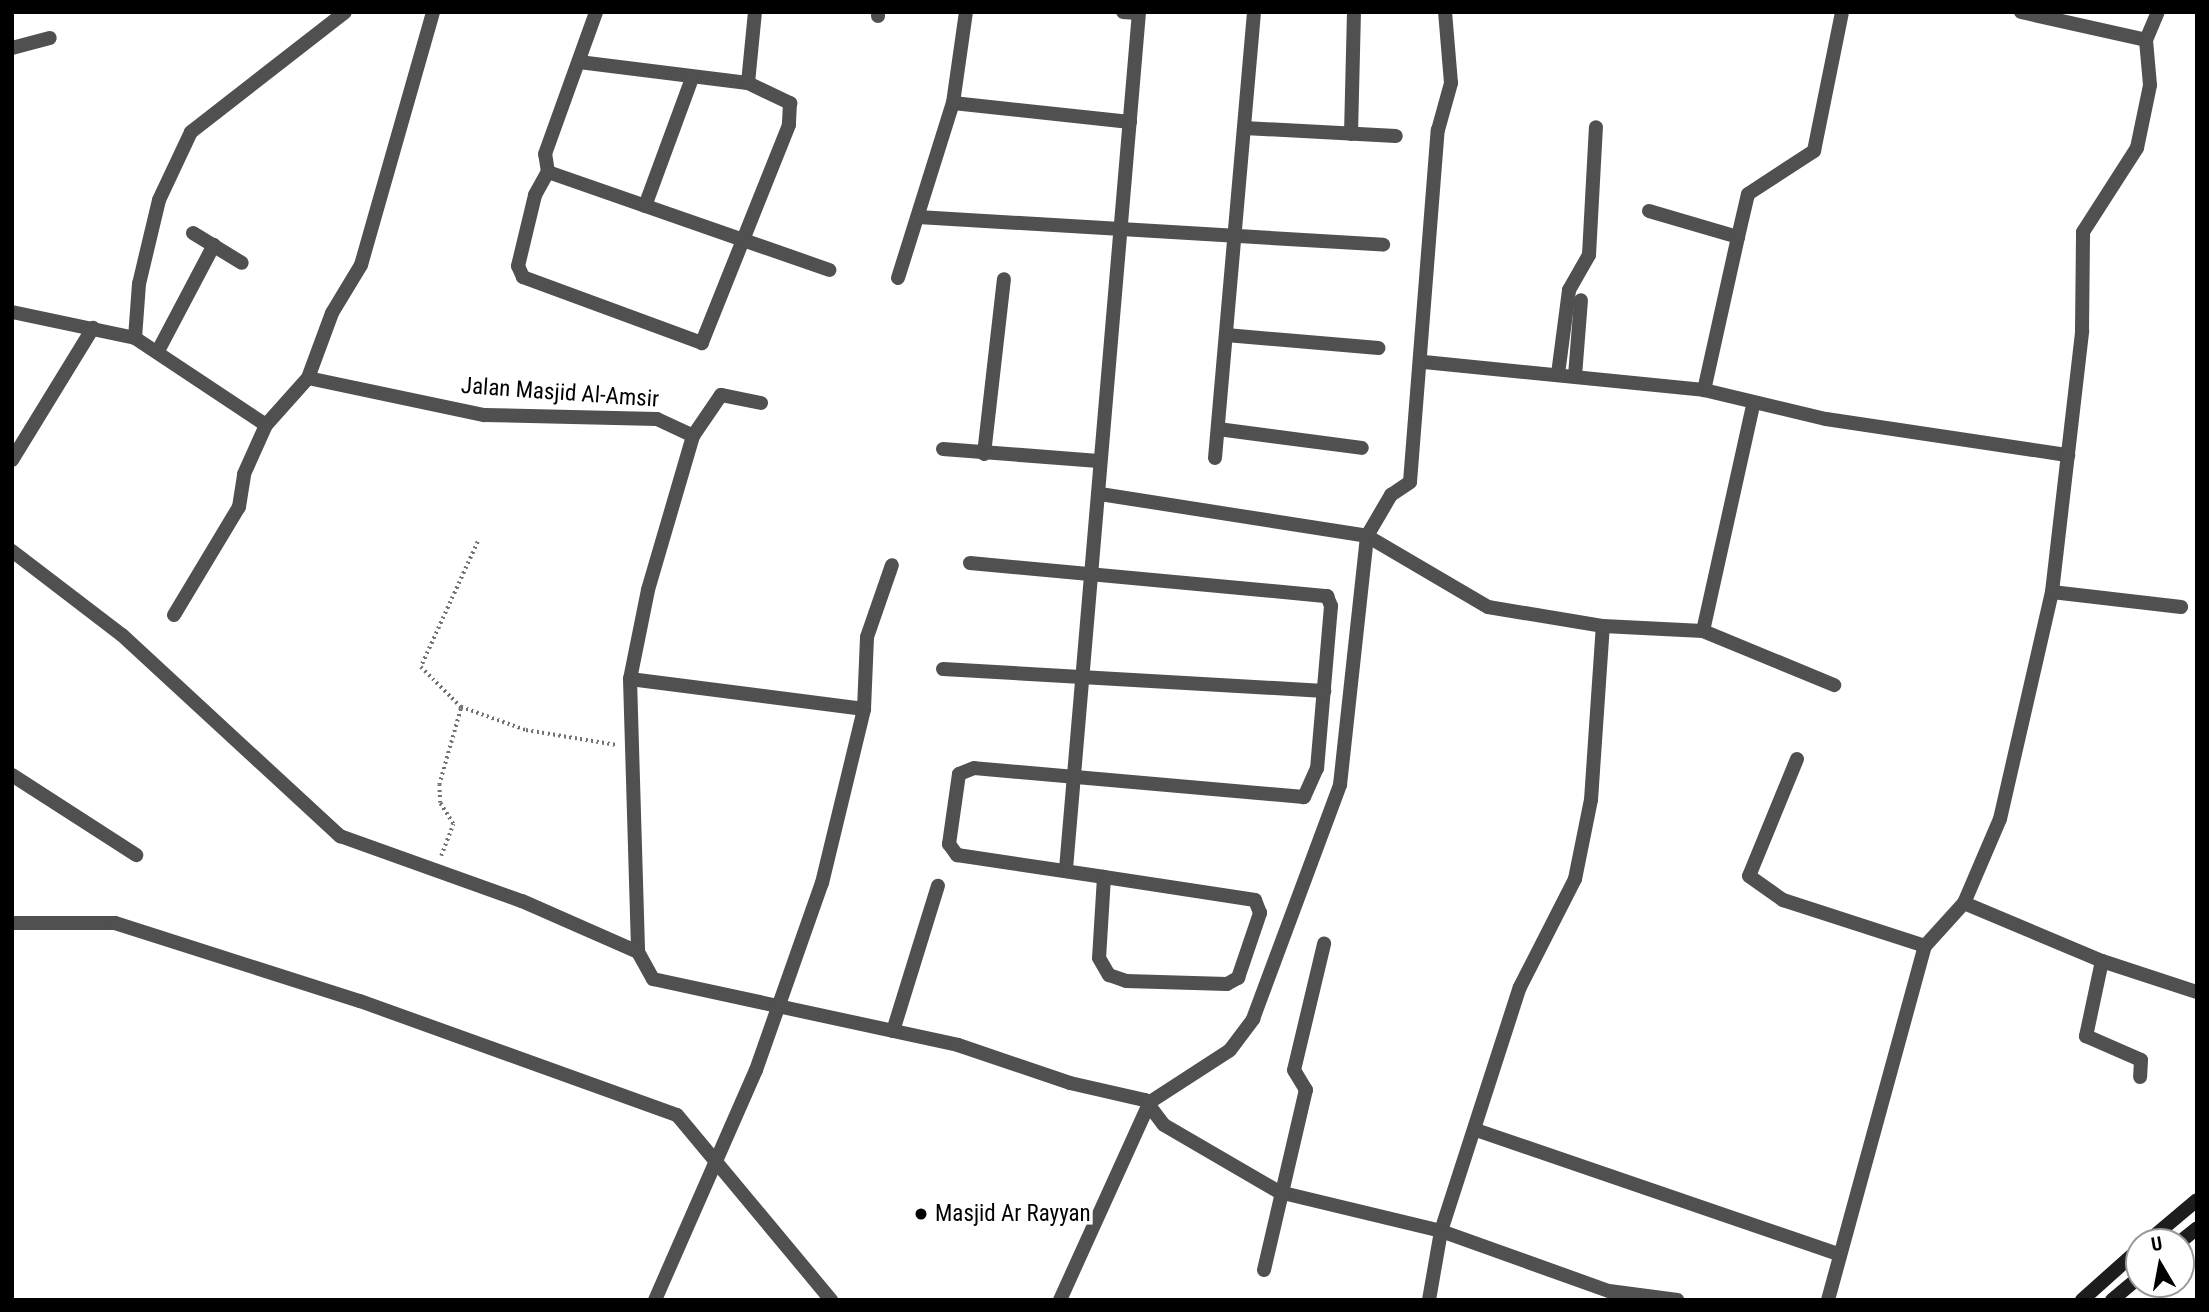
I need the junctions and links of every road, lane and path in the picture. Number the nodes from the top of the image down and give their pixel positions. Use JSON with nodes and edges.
{"nodes":[{"id":1,"x":345,"y":12,"type":"edge"},
{"id":2,"x":433,"y":12,"type":"edge"},
{"id":3,"x":596,"y":12,"type":"edge"},
{"id":4,"x":755,"y":12,"type":"edge"},
{"id":5,"x":966,"y":12,"type":"edge"},
{"id":6,"x":1123,"y":12,"type":"edge"},
{"id":7,"x":1254,"y":12,"type":"edge"},
{"id":8,"x":1354,"y":12,"type":"edge"},
{"id":9,"x":1445,"y":12,"type":"edge"},
{"id":10,"x":1842,"y":12,"type":"edge"},
{"id":11,"x":2021,"y":12,"type":"edge"},
{"id":12,"x":2158,"y":12,"type":"edge"},
{"id":13,"x":1139,"y":13,"type":"edge"},
{"id":14,"x":50,"y":38,"type":"dead end"},
{"id":15,"x":2146,"y":40,"type":"junction"},
{"id":16,"x":12,"y":48,"type":"edge"},
{"id":17,"x":579,"y":62,"type":"junction"},
{"id":18,"x":692,"y":78,"type":"junction"},
{"id":19,"x":748,"y":83,"type":"junction"},
{"id":20,"x":953,"y":103,"type":"junction"},
{"id":21,"x":1130,"y":122,"type":"junction"},
{"id":22,"x":1596,"y":127,"type":"dead end"},
{"id":23,"x":1244,"y":128,"type":"junction"},
{"id":24,"x":1351,"y":134,"type":"junction"},
{"id":25,"x":1396,"y":136,"type":"dead end"},
{"id":26,"x":548,"y":173,"type":"junction"},
{"id":27,"x":645,"y":206,"type":"junction"},
{"id":28,"x":1649,"y":211,"type":"dead end"},
{"id":29,"x":918,"y":217,"type":"junction"},
{"id":30,"x":1123,"y":225,"type":"junction"},
{"id":31,"x":193,"y":233,"type":"dead end"},
{"id":32,"x":1230,"y":233,"type":"junction"},
{"id":33,"x":1738,"y":237,"type":"junction"},
{"id":34,"x":744,"y":244,"type":"junction"},
{"id":35,"x":214,"y":245,"type":"junction"},
{"id":36,"x":1383,"y":245,"type":"dead end"},
{"id":37,"x":242,"y":263,"type":"dead end"},
{"id":38,"x":829,"y":270,"type":"dead end"},
{"id":39,"x":898,"y":278,"type":"dead end"},
{"id":40,"x":1004,"y":279,"type":"dead end"},
{"id":41,"x":1581,"y":300,"type":"dead end"},
{"id":42,"x":12,"y":312,"type":"edge"},
{"id":43,"x":93,"y":328,"type":"junction"},
{"id":44,"x":1226,"y":335,"type":"junction"},
{"id":45,"x":135,"y":338,"type":"junction"},
{"id":46,"x":1378,"y":348,"type":"dead end"},
{"id":47,"x":158,"y":351,"type":"junction"},
{"id":48,"x":1424,"y":362,"type":"junction"},
{"id":49,"x":1558,"y":374,"type":"junction"},
{"id":50,"x":1575,"y":376,"type":"junction"},
{"id":51,"x":308,"y":378,"type":"junction"},
{"id":52,"x":1704,"y":390,"type":"junction"},
{"id":53,"x":761,"y":403,"type":"dead end"},
{"id":54,"x":1754,"y":405,"type":"junction"},
{"id":55,"x":266,"y":425,"type":"junction"},
{"id":56,"x":1218,"y":429,"type":"junction"},
{"id":57,"x":693,"y":436,"type":"junction"},
{"id":58,"x":1362,"y":448,"type":"dead end"},
{"id":59,"x":943,"y":449,"type":"dead end"},
{"id":60,"x":984,"y":454,"type":"junction"},
{"id":61,"x":2067,"y":455,"type":"junction"},
{"id":62,"x":1214,"y":458,"type":"dead end"},
{"id":63,"x":12,"y":460,"type":"edge"},
{"id":64,"x":1099,"y":461,"type":"junction"},
{"id":65,"x":1100,"y":494,"type":"junction"},
{"id":66,"x":1367,"y":536,"type":"junction"},
{"id":67,"x":478,"y":542,"type":"dead end"},
{"id":68,"x":12,"y":551,"type":"edge"},
{"id":69,"x":970,"y":563,"type":"dead end"},
{"id":70,"x":892,"y":565,"type":"dead end"},
{"id":71,"x":1095,"y":571,"type":"junction"},
{"id":72,"x":2052,"y":593,"type":"junction"},
{"id":73,"x":2181,"y":607,"type":"dead end"},
{"id":74,"x":174,"y":615,"type":"dead end"},
{"id":75,"x":1603,"y":626,"type":"junction"},
{"id":76,"x":1703,"y":631,"type":"junction"},
{"id":77,"x":943,"y":668,"type":"dead end"},
{"id":78,"x":1086,"y":676,"type":"junction"},
{"id":79,"x":630,"y":679,"type":"junction"},
{"id":80,"x":1835,"y":685,"type":"dead end"},
{"id":81,"x":1324,"y":691,"type":"junction"},
{"id":82,"x":461,"y":707,"type":"junction"},
{"id":83,"x":864,"y":709,"type":"junction"},
{"id":84,"x":630,"y":746,"type":"junction"},
{"id":85,"x":1797,"y":759,"type":"dead end"},
{"id":86,"x":12,"y":775,"type":"edge"},
{"id":87,"x":1073,"y":776,"type":"junction"},
{"id":88,"x":136,"y":855,"type":"dead end"},
{"id":89,"x":1066,"y":869,"type":"junction"},
{"id":90,"x":431,"y":873,"type":"junction"},
{"id":91,"x":1104,"y":877,"type":"junction"},
{"id":92,"x":938,"y":886,"type":"dead end"},
{"id":93,"x":1964,"y":903,"type":"junction"},
{"id":94,"x":12,"y":923,"type":"edge"},
{"id":95,"x":1324,"y":944,"type":"dead end"},
{"id":96,"x":1925,"y":946,"type":"junction"},
{"id":97,"x":638,"y":951,"type":"junction"},
{"id":98,"x":2102,"y":961,"type":"junction"},
{"id":99,"x":2197,"y":992,"type":"edge"},
{"id":100,"x":777,"y":1005,"type":"junction"},
{"id":101,"x":893,"y":1031,"type":"junction"},
{"id":102,"x":2140,"y":1077,"type":"dead end"},
{"id":103,"x":1150,"y":1102,"type":"junction"},
{"id":104,"x":1476,"y":1130,"type":"junction"},
{"id":105,"x":719,"y":1159,"type":"junction"},
{"id":106,"x":1279,"y":1192,"type":"junction"},
{"id":107,"x":2197,"y":1200,"type":"edge"},
{"id":108,"x":2164,"y":1228,"type":"edge"},
{"id":109,"x":1441,"y":1231,"type":"junction"},
{"id":110,"x":1836,"y":1253,"type":"junction"},
{"id":111,"x":2125,"y":1261,"type":"edge"},
{"id":112,"x":1264,"y":1270,"type":"dead end"},
{"id":113,"x":654,"y":1300,"type":"edge"},
{"id":114,"x":831,"y":1300,"type":"edge"},
{"id":115,"x":1060,"y":1300,"type":"edge"},
{"id":116,"x":1429,"y":1300,"type":"edge"},
{"id":117,"x":1677,"y":1300,"type":"edge"},
{"id":118,"x":1828,"y":1300,"type":"edge"},
{"id":119,"x":2082,"y":1300,"type":"edge"}],
"edges":[{"from":1,"to":45,"type":"street"},
{"from":2,"to":51,"type":"street"},
{"from":3,"to":17,"type":"street"},
{"from":4,"to":19,"type":"street"},
{"from":5,"to":20,"type":"street"},
{"from":6,"to":13,"type":"street"},
{"from":7,"to":23,"type":"street"},
{"from":8,"to":24,"type":"street"},
{"from":9,"to":48,"type":"street"},
{"from":10,"to":33,"type":"street"},
{"from":11,"to":15,"type":"street"},
{"from":12,"to":15,"type":"street"},
{"from":13,"to":21,"type":"street"},
{"from":14,"to":16,"type":"street"},
{"from":15,"to":61,"type":"street"},
{"from":17,"to":18,"type":"street"},
{"from":17,"to":26,"type":"street"},
{"from":18,"to":19,"type":"street"},
{"from":18,"to":27,"type":"street"},
{"from":19,"to":34,"type":"street"},
{"from":20,"to":21,"type":"street"},
{"from":20,"to":29,"type":"street"},
{"from":21,"to":30,"type":"street"},
{"from":22,"to":49,"type":"street"},
{"from":23,"to":24,"type":"street"},
{"from":23,"to":32,"type":"street"},
{"from":24,"to":25,"type":"street"},
{"from":26,"to":27,"type":"street"},
{"from":26,"to":34,"type":"street"},
{"from":27,"to":34,"type":"street"},
{"from":28,"to":33,"type":"street"},
{"from":29,"to":30,"type":"street"},
{"from":29,"to":39,"type":"street"},
{"from":30,"to":32,"type":"street"},
{"from":30,"to":64,"type":"street"},
{"from":31,"to":35,"type":"street"},
{"from":32,"to":36,"type":"street"},
{"from":32,"to":44,"type":"street"},
{"from":33,"to":52,"type":"street"},
{"from":34,"to":38,"type":"street"},
{"from":35,"to":37,"type":"street"},
{"from":35,"to":47,"type":"street"},
{"from":40,"to":60,"type":"street"},
{"from":41,"to":50,"type":"street"},
{"from":42,"to":43,"type":"street"},
{"from":43,"to":45,"type":"street"},
{"from":43,"to":63,"type":"street"},
{"from":44,"to":46,"type":"street"},
{"from":44,"to":56,"type":"street"},
{"from":45,"to":47,"type":"street"},
{"from":47,"to":55,"type":"street"},
{"from":48,"to":49,"type":"street"},
{"from":48,"to":66,"type":"street"},
{"from":49,"to":50,"type":"street"},
{"from":50,"to":52,"type":"street"},
{"from":51,"to":55,"type":"street"},
{"from":51,"to":57,"type":"street","name":"Jalan Masjid Al-Amsir"},
{"from":52,"to":54,"type":"street"},
{"from":53,"to":57,"type":"street"},
{"from":54,"to":61,"type":"street"},
{"from":54,"to":76,"type":"street"},
{"from":55,"to":74,"type":"street"},
{"from":56,"to":58,"type":"street"},
{"from":56,"to":62,"type":"street"},
{"from":57,"to":79,"type":"street"},
{"from":59,"to":60,"type":"street"},
{"from":60,"to":64,"type":"street"},
{"from":61,"to":72,"type":"street"},
{"from":64,"to":65,"type":"street"},
{"from":65,"to":66,"type":"street"},
{"from":65,"to":71,"type":"street"},
{"from":66,"to":75,"type":"street"},
{"from":66,"to":103,"type":"street"},
{"from":67,"to":82,"type":"path"},
{"from":68,"to":90,"type":"street"},
{"from":69,"to":71,"type":"street"},
{"from":70,"to":83,"type":"street"},
{"from":71,"to":78,"type":"street"},
{"from":71,"to":81,"type":"street"},
{"from":72,"to":73,"type":"street"},
{"from":72,"to":93,"type":"street"},
{"from":75,"to":76,"type":"street"},
{"from":75,"to":104,"type":"street"},
{"from":76,"to":80,"type":"street"},
{"from":77,"to":78,"type":"street"},
{"from":78,"to":81,"type":"street"},
{"from":78,"to":87,"type":"street"},
{"from":79,"to":83,"type":"street"},
{"from":79,"to":84,"type":"street"},
{"from":81,"to":87,"type":"street"},
{"from":82,"to":84,"type":"path"},
{"from":82,"to":90,"type":"path"},
{"from":83,"to":100,"type":"street"},
{"from":84,"to":97,"type":"street"},
{"from":85,"to":96,"type":"street"},
{"from":86,"to":88,"type":"street"},
{"from":87,"to":89,"type":"street"},
{"from":87,"to":89,"type":"street"},
{"from":89,"to":91,"type":"street"},
{"from":90,"to":97,"type":"street"},
{"from":91,"to":91,"type":"street"},
{"from":92,"to":101,"type":"street"},
{"from":93,"to":96,"type":"street"},
{"from":93,"to":98,"type":"street"},
{"from":94,"to":105,"type":"street"},
{"from":95,"to":106,"type":"street"},
{"from":96,"to":110,"type":"street"},
{"from":97,"to":100,"type":"street"},
{"from":98,"to":99,"type":"street"},
{"from":98,"to":102,"type":"street"},
{"from":100,"to":101,"type":"street"},
{"from":100,"to":105,"type":"street"},
{"from":101,"to":103,"type":"street"},
{"from":103,"to":106,"type":"street"},
{"from":103,"to":115,"type":"street"},
{"from":104,"to":109,"type":"street"},
{"from":104,"to":110,"type":"street"},
{"from":105,"to":113,"type":"street"},
{"from":105,"to":114,"type":"street"},
{"from":106,"to":109,"type":"street"},
{"from":106,"to":112,"type":"street"},
{"from":107,"to":108,"type":"main road"},
{"from":109,"to":116,"type":"street"},
{"from":109,"to":117,"type":"street"},
{"from":110,"to":118,"type":"street"},
{"from":111,"to":119,"type":"main road"}]}
